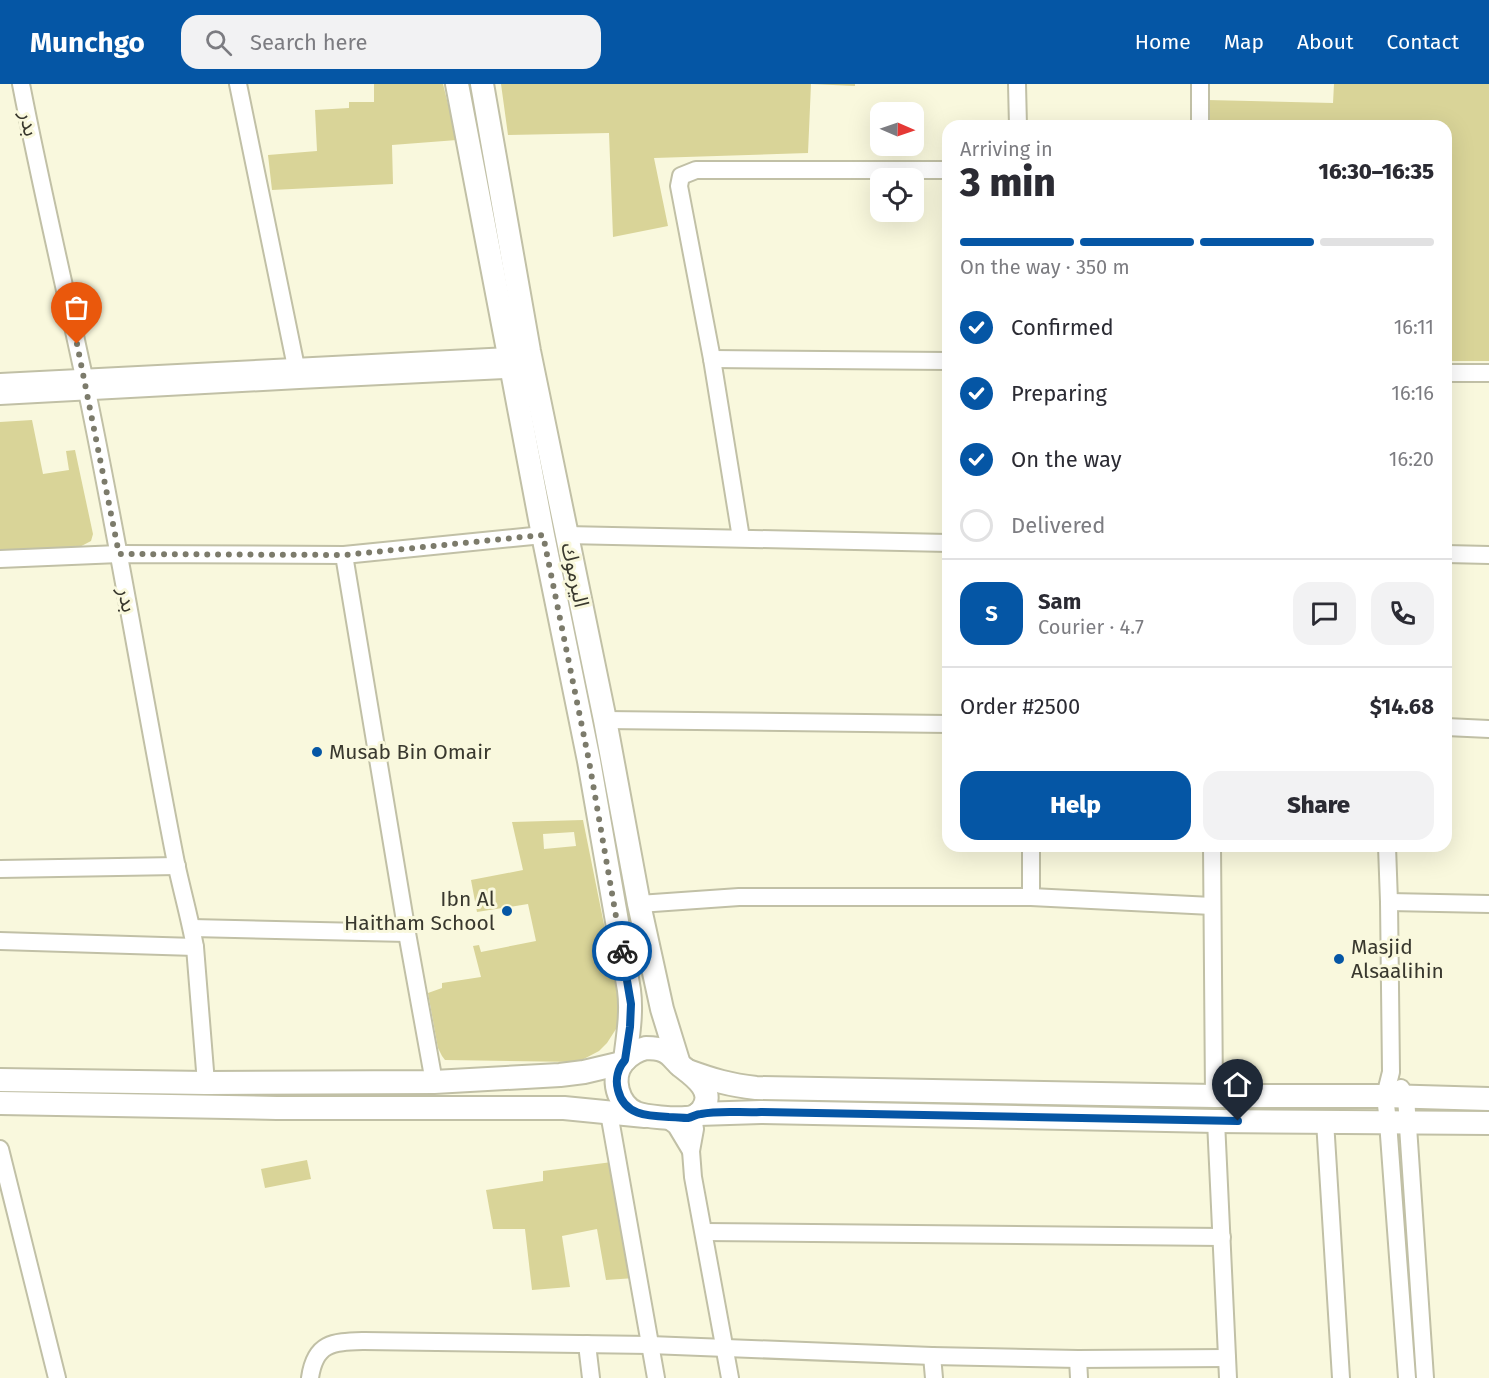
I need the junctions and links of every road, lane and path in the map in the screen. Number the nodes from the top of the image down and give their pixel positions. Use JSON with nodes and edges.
{"nodes":[{"id":1,"x":21,"y":84,"type":"edge"},
{"id":2,"x":238,"y":84,"type":"edge"},
{"id":3,"x":457,"y":84,"type":"edge"},
{"id":4,"x":482,"y":84,"type":"edge"},
{"id":5,"x":1017,"y":84,"type":"edge"},
{"id":6,"x":1200,"y":84,"type":"edge"},
{"id":7,"x":1018,"y":120,"type":"edge"},
{"id":8,"x":1200,"y":120,"type":"edge"},
{"id":9,"x":942,"y":171,"type":"edge"},
{"id":10,"x":712,"y":359,"type":"junction"},
{"id":11,"x":942,"y":361,"type":"edge"},
{"id":12,"x":521,"y":362,"type":"junction"},
{"id":13,"x":296,"y":368,"type":"junction"},
{"id":14,"x":1452,"y":373,"type":"edge"},
{"id":15,"x":1489,"y":373,"type":"edge"},
{"id":16,"x":0,"y":382,"type":"edge"},
{"id":17,"x":86,"y":384,"type":"junction"},
{"id":18,"x":0,"y":396,"type":"edge"},
{"id":19,"x":543,"y":535,"type":"junction"},
{"id":20,"x":566,"y":535,"type":"junction"},
{"id":21,"x":741,"y":538,"type":"junction"},
{"id":22,"x":942,"y":543,"type":"edge"},
{"id":23,"x":119,"y":554,"type":"junction"},
{"id":24,"x":1452,"y":554,"type":"edge"},
{"id":25,"x":344,"y":555,"type":"junction"},
{"id":26,"x":1489,"y":555,"type":"edge"},
{"id":27,"x":0,"y":559,"type":"edge"},
{"id":28,"x":605,"y":720,"type":"junction"},
{"id":29,"x":942,"y":724,"type":"edge"},
{"id":30,"x":1452,"y":727,"type":"edge"},
{"id":31,"x":1489,"y":729,"type":"edge"},
{"id":32,"x":1031,"y":852,"type":"edge"},
{"id":33,"x":1212,"y":852,"type":"edge"},
{"id":34,"x":1387,"y":852,"type":"edge"},
{"id":35,"x":177,"y":866,"type":"junction"},
{"id":36,"x":0,"y":869,"type":"edge"},
{"id":37,"x":1031,"y":897,"type":"junction"},
{"id":38,"x":1389,"y":902,"type":"junction"},
{"id":39,"x":639,"y":904,"type":"junction"},
{"id":40,"x":1489,"y":904,"type":"edge"},
{"id":41,"x":1212,"y":906,"type":"junction"},
{"id":42,"x":192,"y":928,"type":"junction"},
{"id":43,"x":407,"y":933,"type":"junction"},
{"id":44,"x":0,"y":941,"type":"edge"},
{"id":45,"x":195,"y":947,"type":"junction"},
{"id":46,"x":623,"y":1062,"type":"junction"},
{"id":47,"x":683,"y":1067,"type":"junction"},
{"id":48,"x":0,"y":1080,"type":"edge"},
{"id":49,"x":434,"y":1082,"type":"junction"},
{"id":50,"x":206,"y":1083,"type":"junction"},
{"id":51,"x":1214,"y":1096,"type":"junction"},
{"id":52,"x":1396,"y":1096,"type":"junction"},
{"id":53,"x":1489,"y":1099,"type":"edge"},
{"id":54,"x":0,"y":1103,"type":"edge"},
{"id":55,"x":609,"y":1113,"type":"junction"},
{"id":56,"x":696,"y":1115,"type":"junction"},
{"id":57,"x":654,"y":1116,"type":"junction"},
{"id":58,"x":1216,"y":1121,"type":"junction"},
{"id":59,"x":1325,"y":1121,"type":"junction"},
{"id":60,"x":1398,"y":1122,"type":"junction"},
{"id":61,"x":1489,"y":1123,"type":"edge"},
{"id":62,"x":0,"y":1149,"type":"edge"},
{"id":63,"x":691,"y":1151,"type":"junction"},
{"id":64,"x":704,"y":1232,"type":"junction"},
{"id":65,"x":1222,"y":1238,"type":"junction"},
{"id":66,"x":587,"y":1344,"type":"junction"},
{"id":67,"x":650,"y":1345,"type":"junction"},
{"id":68,"x":725,"y":1348,"type":"junction"},
{"id":69,"x":932,"y":1356,"type":"junction"},
{"id":70,"x":1227,"y":1358,"type":"junction"},
{"id":71,"x":1078,"y":1359,"type":"junction"},
{"id":72,"x":57,"y":1378,"type":"edge"},
{"id":73,"x":310,"y":1378,"type":"edge"},
{"id":74,"x":591,"y":1378,"type":"edge"},
{"id":75,"x":656,"y":1378,"type":"edge"},
{"id":76,"x":730,"y":1378,"type":"edge"},
{"id":77,"x":934,"y":1378,"type":"edge"},
{"id":78,"x":1079,"y":1378,"type":"edge"},
{"id":79,"x":1228,"y":1378,"type":"edge"},
{"id":80,"x":1341,"y":1378,"type":"edge"},
{"id":81,"x":1407,"y":1378,"type":"edge"},
{"id":82,"x":1425,"y":1378,"type":"edge"}],
"edges":[{"from":1,"to":17,"type":"street","name":"بدر"},
{"from":2,"to":13,"type":"street"},
{"from":3,"to":12,"type":"street"},
{"from":4,"to":12,"type":"street","name":"اليرموك"},
{"from":5,"to":7,"type":"street"},
{"from":6,"to":8,"type":"street"},
{"from":9,"to":10,"type":"street"},
{"from":10,"to":11,"type":"street"},
{"from":10,"to":21,"type":"street"},
{"from":12,"to":13,"type":"street"},
{"from":12,"to":17,"type":"street"},
{"from":12,"to":19,"type":"street"},
{"from":12,"to":20,"type":"street","name":"اليرموك"},
{"from":13,"to":17,"type":"street"},
{"from":14,"to":15,"type":"street"},
{"from":16,"to":17,"type":"street"},
{"from":17,"to":18,"type":"street"},
{"from":17,"to":23,"type":"street","name":"بدر"},
{"from":19,"to":25,"type":"street"},
{"from":19,"to":46,"type":"street"},
{"from":20,"to":21,"type":"street"},
{"from":20,"to":28,"type":"street","name":"اليرموك"},
{"from":21,"to":22,"type":"street"},
{"from":23,"to":25,"type":"street"},
{"from":23,"to":27,"type":"street"},
{"from":23,"to":35,"type":"street","name":"بدر"},
{"from":24,"to":26,"type":"street"},
{"from":25,"to":43,"type":"street"},
{"from":28,"to":29,"type":"street"},
{"from":28,"to":39,"type":"street","name":"اليرموك"},
{"from":30,"to":31,"type":"street"},
{"from":32,"to":37,"type":"street"},
{"from":33,"to":41,"type":"street"},
{"from":34,"to":38,"type":"street"},
{"from":35,"to":36,"type":"street"},
{"from":35,"to":42,"type":"street","name":"بدر"},
{"from":37,"to":39,"type":"street"},
{"from":37,"to":41,"type":"street"},
{"from":38,"to":40,"type":"street"},
{"from":38,"to":52,"type":"street"},
{"from":39,"to":47,"type":"street","name":"اليرموك"},
{"from":41,"to":51,"type":"street"},
{"from":42,"to":43,"type":"street"},
{"from":42,"to":45,"type":"street","name":"بدر"},
{"from":43,"to":49,"type":"street"},
{"from":44,"to":45,"type":"street"},
{"from":45,"to":50,"type":"street","name":"بدر"},
{"from":46,"to":47,"type":"street"},
{"from":46,"to":49,"type":"street"},
{"from":46,"to":57,"type":"street"},
{"from":47,"to":51,"type":"street"},
{"from":47,"to":56,"type":"street"},
{"from":48,"to":50,"type":"street"},
{"from":49,"to":50,"type":"street"},
{"from":51,"to":52,"type":"street"},
{"from":52,"to":53,"type":"street"},
{"from":52,"to":60,"type":"street"},
{"from":54,"to":55,"type":"street"},
{"from":55,"to":57,"type":"street"},
{"from":55,"to":67,"type":"street"},
{"from":56,"to":57,"type":"street"},
{"from":56,"to":58,"type":"street"},
{"from":56,"to":63,"type":"street"},
{"from":57,"to":63,"type":"street"},
{"from":58,"to":59,"type":"street"},
{"from":58,"to":65,"type":"street"},
{"from":59,"to":60,"type":"street"},
{"from":59,"to":80,"type":"street"},
{"from":60,"to":61,"type":"street"},
{"from":60,"to":81,"type":"street"},
{"from":60,"to":82,"type":"street"},
{"from":62,"to":72,"type":"street"},
{"from":63,"to":64,"type":"street"},
{"from":64,"to":65,"type":"street"},
{"from":64,"to":68,"type":"street"},
{"from":65,"to":70,"type":"street"},
{"from":66,"to":67,"type":"street"},
{"from":66,"to":73,"type":"street"},
{"from":66,"to":74,"type":"street"},
{"from":67,"to":68,"type":"street"},
{"from":67,"to":75,"type":"street"},
{"from":68,"to":69,"type":"street"},
{"from":68,"to":76,"type":"street"},
{"from":69,"to":71,"type":"street"},
{"from":69,"to":77,"type":"street"},
{"from":70,"to":71,"type":"street"},
{"from":70,"to":79,"type":"street"},
{"from":71,"to":78,"type":"street"}]}
